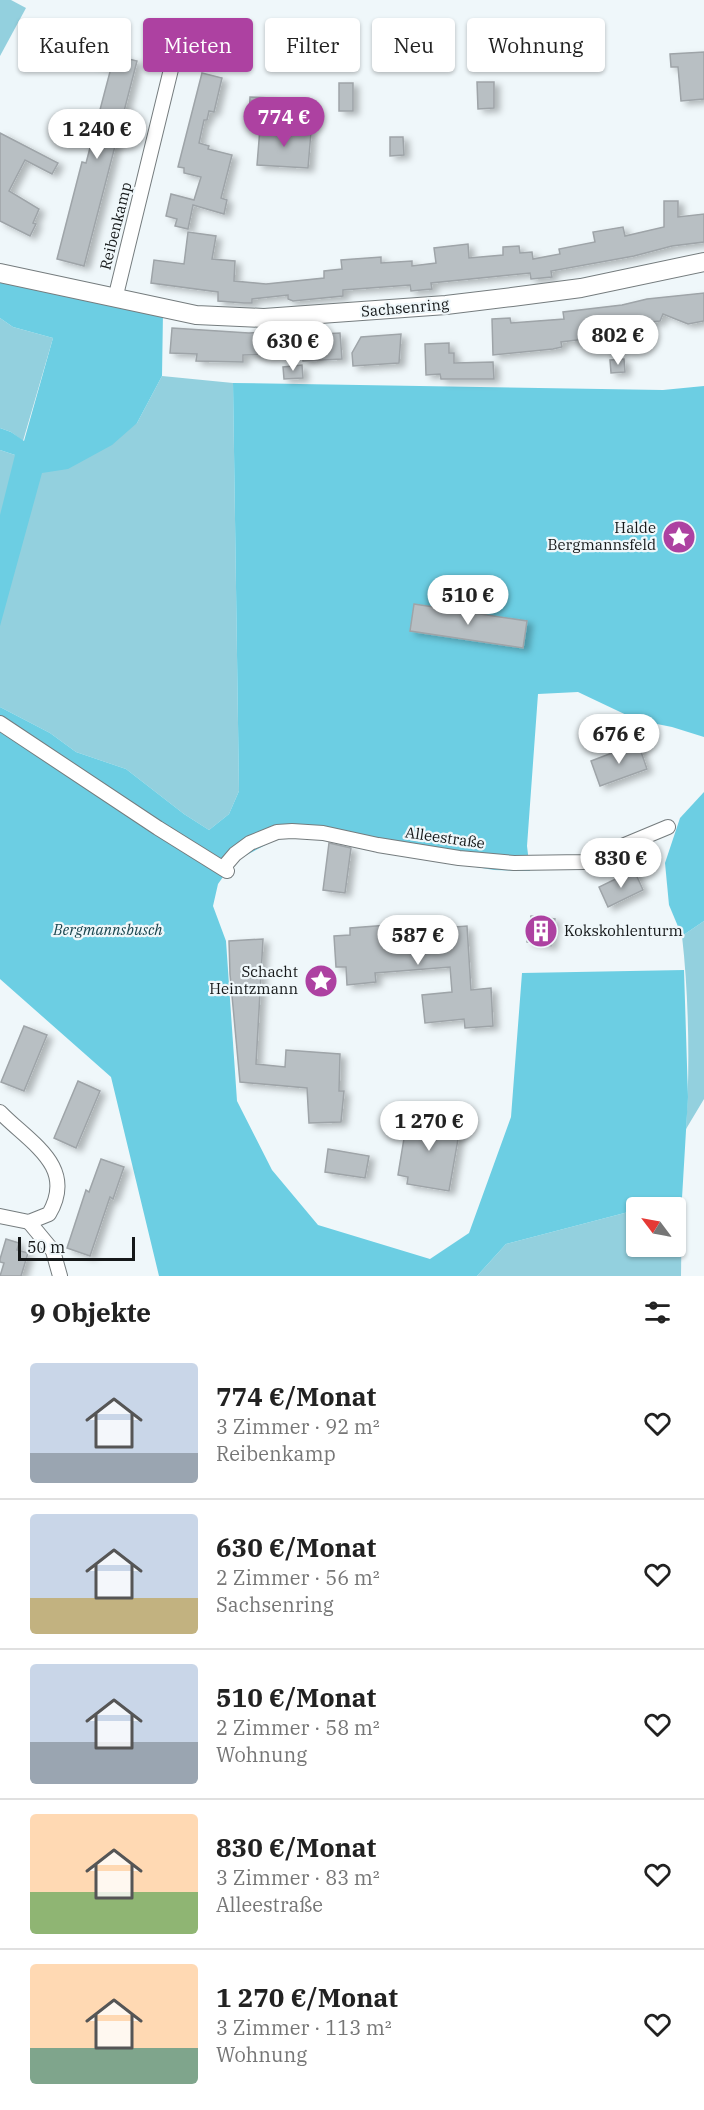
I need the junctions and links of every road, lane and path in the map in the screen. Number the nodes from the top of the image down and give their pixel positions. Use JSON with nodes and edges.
{"nodes":[{"id":1,"x":170,"y":72,"type":"edge"},
{"id":2,"x":704,"y":262,"type":"edge"},
{"id":3,"x":0,"y":273,"type":"edge"},
{"id":4,"x":116,"y":298,"type":"junction"},
{"id":5,"x":0,"y":723,"type":"edge"},
{"id":6,"x":668,"y":827,"type":"dead end"},
{"id":7,"x":0,"y":1112,"type":"edge"},
{"id":8,"x":0,"y":1216,"type":"edge"},
{"id":9,"x":29,"y":1222,"type":"junction"},
{"id":10,"x":60,"y":1276,"type":"edge"}],
"edges":[{"from":1,"to":4,"type":"street","name":"Reibenkamp"},
{"from":2,"to":4,"type":"street","name":"Sachsenring"},
{"from":3,"to":4,"type":"street","name":"Sachsenring"},
{"from":5,"to":6,"type":"street","name":"Alleestraße"},
{"from":7,"to":9,"type":"street"},
{"from":8,"to":9,"type":"street"},
{"from":9,"to":10,"type":"street"}]}
